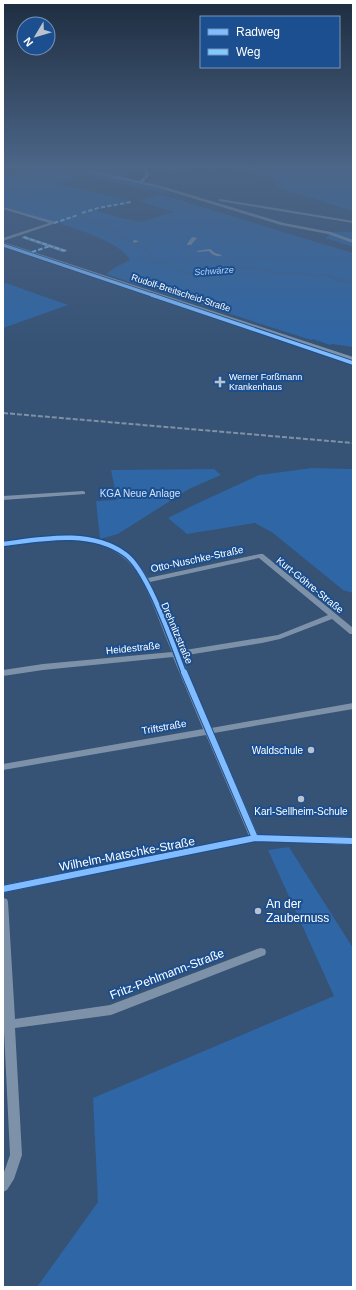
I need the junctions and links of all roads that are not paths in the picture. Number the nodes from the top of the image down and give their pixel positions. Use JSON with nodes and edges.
{"nodes":[{"id":1,"x":45,"y":226,"type":"edge"},
{"id":2,"x":294,"y":226,"type":"edge"},
{"id":3,"x":24,"y":238,"type":"dead end"},
{"id":4,"x":3,"y":241,"type":"edge"},
{"id":5,"x":353,"y":242,"type":"edge"},
{"id":6,"x":50,"y":246,"type":"junction"},
{"id":7,"x":65,"y":251,"type":"dead end"},
{"id":8,"x":32,"y":252,"type":"junction"},
{"id":9,"x":353,"y":359,"type":"edge"},
{"id":10,"x":83,"y":493,"type":"dead end"},
{"id":11,"x":3,"y":498,"type":"edge"},
{"id":12,"x":3,"y":544,"type":"edge"},
{"id":13,"x":253,"y":557,"type":"joint"},
{"id":14,"x":146,"y":581,"type":"junction"},
{"id":15,"x":332,"y":616,"type":"junction"},
{"id":16,"x":353,"y":632,"type":"edge"},
{"id":17,"x":176,"y":654,"type":"junction"},
{"id":18,"x":3,"y":673,"type":"edge"},
{"id":19,"x":353,"y":706,"type":"edge"},
{"id":20,"x":208,"y":730,"type":"junction"},
{"id":21,"x":3,"y":767,"type":"edge"},
{"id":22,"x":255,"y":838,"type":"junction"},
{"id":23,"x":353,"y":841,"type":"edge"},
{"id":24,"x":3,"y":889,"type":"edge"},
{"id":25,"x":3,"y":902,"type":"edge"},
{"id":26,"x":261,"y":952,"type":"dead end"},
{"id":27,"x":9,"y":1024,"type":"junction"},
{"id":28,"x":3,"y":1186,"type":"edge"}],
"edges":[{"from":1,"to":4,"type":"street"},
{"from":2,"to":5,"type":"street"},
{"from":3,"to":6,"type":"street"},
{"from":4,"to":8,"type":"street","name":"Rudolf-Breitscheid-Straße"},
{"from":6,"to":7,"type":"street"},
{"from":6,"to":8,"type":"street"},
{"from":8,"to":9,"type":"street","name":"Rudolf-Breitscheid-Straße"},
{"from":10,"to":11,"type":"street"},
{"from":12,"to":14,"type":"street","name":"Drehnitzstraße"},
{"from":13,"to":14,"type":"street","name":"Otto-Nuschke-Straße"},
{"from":13,"to":15,"type":"street","name":"Kurt-Göhre-Straße"},
{"from":14,"to":17,"type":"street","name":"Drehnitzstraße"},
{"from":15,"to":16,"type":"street","name":"Kurt-Göhre-Straße"},
{"from":15,"to":17,"type":"street","name":"Heidestraße"},
{"from":17,"to":18,"type":"street","name":"Heidestraße"},
{"from":17,"to":20,"type":"street","name":"Drehnitzstraße"},
{"from":19,"to":20,"type":"street","name":"Triftstraße"},
{"from":20,"to":21,"type":"street","name":"Triftstraße"},
{"from":20,"to":22,"type":"street","name":"Drehnitzstraße"},
{"from":22,"to":23,"type":"street","name":"Wilhelm-Matschke-Straße"},
{"from":22,"to":24,"type":"street","name":"Wilhelm-Matschke-Straße"},
{"from":25,"to":27,"type":"street"},
{"from":26,"to":27,"type":"street","name":"Fritz-Pehlmann-Straße"},
{"from":27,"to":28,"type":"street"}]}
